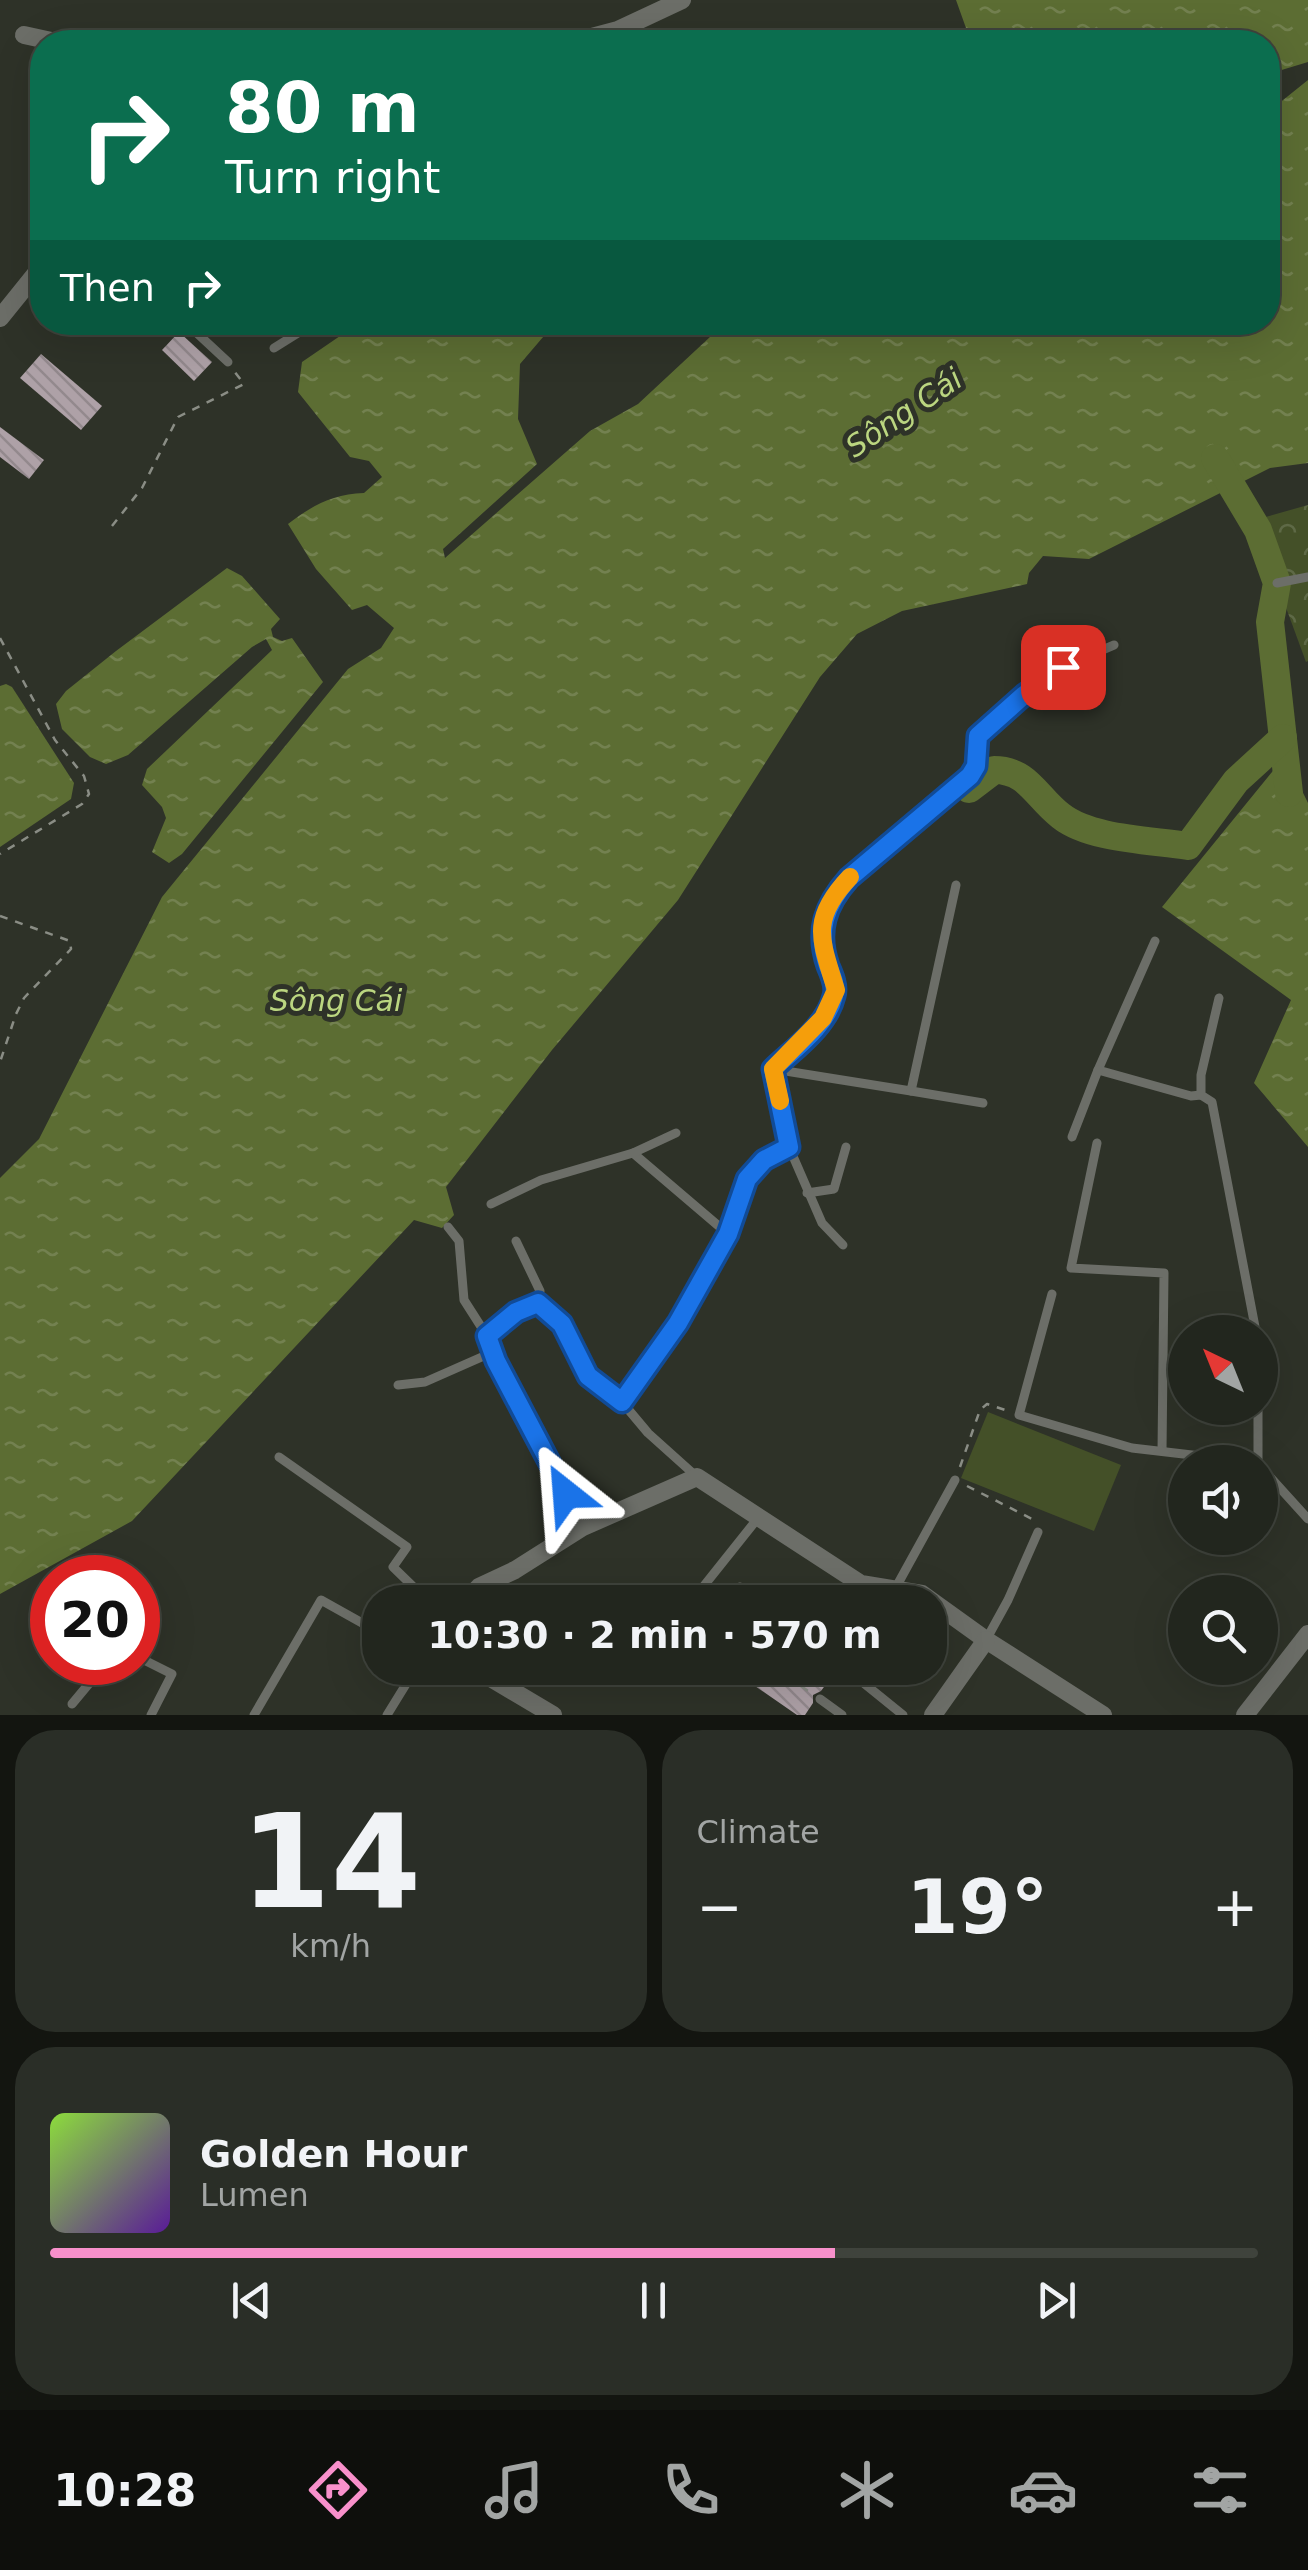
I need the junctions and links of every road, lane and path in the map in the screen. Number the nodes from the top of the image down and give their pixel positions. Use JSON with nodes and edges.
{"nodes":[{"id":1,"x":682,"y":0,"type":"edge"},
{"id":2,"x":630,"y":30,"type":"edge"},
{"id":3,"x":24,"y":35,"type":"dead end"},
{"id":4,"x":30,"y":36,"type":"edge"},
{"id":5,"x":30,"y":281,"type":"edge"},
{"id":6,"x":0,"y":318,"type":"edge"},
{"id":7,"x":200,"y":335,"type":"edge"},
{"id":8,"x":295,"y":335,"type":"edge"},
{"id":9,"x":274,"y":348,"type":"dead end"},
{"id":10,"x":228,"y":362,"type":"joint"},
{"id":11,"x":112,"y":526,"type":"dead end"},
{"id":12,"x":1308,"y":577,"type":"edge"},
{"id":13,"x":1277,"y":583,"type":"dead end"},
{"id":14,"x":0,"y":638,"type":"edge"},
{"id":15,"x":1114,"y":645,"type":"dead end"},
{"id":16,"x":0,"y":854,"type":"edge"},
{"id":17,"x":956,"y":886,"type":"dead end"},
{"id":18,"x":0,"y":916,"type":"edge"},
{"id":19,"x":1154,"y":941,"type":"dead end"},
{"id":20,"x":1220,"y":998,"type":"dead end"},
{"id":21,"x":0,"y":1062,"type":"edge"},
{"id":22,"x":773,"y":1069,"type":"junction"},
{"id":23,"x":1098,"y":1070,"type":"junction"},
{"id":24,"x":911,"y":1091,"type":"junction"},
{"id":25,"x":1201,"y":1095,"type":"junction"},
{"id":26,"x":983,"y":1103,"type":"dead end"},
{"id":27,"x":676,"y":1133,"type":"dead end"},
{"id":28,"x":1072,"y":1137,"type":"dead end"},
{"id":29,"x":1097,"y":1143,"type":"dead end"},
{"id":30,"x":789,"y":1147,"type":"junction"},
{"id":31,"x":846,"y":1147,"type":"dead end"},
{"id":32,"x":633,"y":1153,"type":"junction"},
{"id":33,"x":807,"y":1193,"type":"junction"},
{"id":34,"x":491,"y":1204,"type":"dead end"},
{"id":35,"x":448,"y":1228,"type":"dead end"},
{"id":36,"x":728,"y":1234,"type":"junction"},
{"id":37,"x":516,"y":1241,"type":"dead end"},
{"id":38,"x":843,"y":1245,"type":"dead end"},
{"id":39,"x":1052,"y":1294,"type":"dead end"},
{"id":40,"x":538,"y":1303,"type":"junction"},
{"id":41,"x":1253,"y":1315,"type":"edge"},
{"id":42,"x":487,"y":1336,"type":"junction"},
{"id":43,"x":496,"y":1361,"type":"junction"},
{"id":44,"x":398,"y":1385,"type":"dead end"},
{"id":45,"x":622,"y":1402,"type":"junction"},
{"id":46,"x":1019,"y":1415,"type":"junction"},
{"id":47,"x":1162,"y":1451,"type":"junction"},
{"id":48,"x":1168,"y":1452,"type":"edge"},
{"id":49,"x":279,"y":1457,"type":"dead end"},
{"id":50,"x":698,"y":1477,"type":"junction"},
{"id":51,"x":955,"y":1480,"type":"junction"},
{"id":52,"x":1278,"y":1487,"type":"edge"},
{"id":53,"x":758,"y":1518,"type":"junction"},
{"id":54,"x":1308,"y":1519,"type":"edge"},
{"id":55,"x":583,"y":1527,"type":"junction"},
{"id":56,"x":1038,"y":1532,"type":"joint"},
{"id":57,"x":411,"y":1585,"type":"edge"},
{"id":58,"x":483,"y":1585,"type":"edge"},
{"id":59,"x":705,"y":1585,"type":"edge"},
{"id":60,"x":867,"y":1585,"type":"edge"},
{"id":61,"x":897,"y":1585,"type":"edge"},
{"id":62,"x":947,"y":1612,"type":"edge"},
{"id":63,"x":362,"y":1623,"type":"edge"},
{"id":64,"x":1308,"y":1634,"type":"edge"},
{"id":65,"x":986,"y":1640,"type":"junction"},
{"id":66,"x":160,"y":1668,"type":"edge"},
{"id":67,"x":87,"y":1685,"type":"edge"},
{"id":68,"x":406,"y":1685,"type":"edge"},
{"id":69,"x":503,"y":1685,"type":"edge"},
{"id":70,"x":800,"y":1685,"type":"edge"},
{"id":71,"x":866,"y":1685,"type":"edge"},
{"id":72,"x":820,"y":1699,"type":"joint"},
{"id":73,"x":72,"y":1704,"type":"dead end"},
{"id":74,"x":151,"y":1715,"type":"edge"},
{"id":75,"x":254,"y":1715,"type":"edge"},
{"id":76,"x":388,"y":1715,"type":"edge"},
{"id":77,"x":553,"y":1715,"type":"edge"},
{"id":78,"x":842,"y":1715,"type":"edge"},
{"id":79,"x":903,"y":1715,"type":"edge"},
{"id":80,"x":933,"y":1715,"type":"edge"},
{"id":81,"x":1103,"y":1715,"type":"edge"},
{"id":82,"x":1245,"y":1715,"type":"edge"}],
"edges":[{"from":1,"to":2,"type":"street"},
{"from":3,"to":4,"type":"street"},
{"from":5,"to":6,"type":"street"},
{"from":7,"to":10,"type":"lane"},
{"from":8,"to":9,"type":"lane"},
{"from":10,"to":11,"type":"path"},
{"from":12,"to":13,"type":"lane"},
{"from":14,"to":16,"type":"path"},
{"from":15,"to":22,"type":"lane"},
{"from":17,"to":24,"type":"lane"},
{"from":18,"to":21,"type":"path"},
{"from":19,"to":23,"type":"lane"},
{"from":20,"to":25,"type":"lane"},
{"from":22,"to":24,"type":"lane"},
{"from":22,"to":30,"type":"lane"},
{"from":23,"to":25,"type":"lane"},
{"from":23,"to":28,"type":"lane"},
{"from":24,"to":26,"type":"lane"},
{"from":25,"to":41,"type":"lane"},
{"from":27,"to":32,"type":"lane"},
{"from":29,"to":47,"type":"lane"},
{"from":30,"to":33,"type":"lane"},
{"from":30,"to":36,"type":"lane"},
{"from":31,"to":33,"type":"lane"},
{"from":32,"to":34,"type":"lane"},
{"from":32,"to":36,"type":"lane"},
{"from":33,"to":38,"type":"lane"},
{"from":35,"to":42,"type":"lane"},
{"from":36,"to":45,"type":"lane"},
{"from":37,"to":40,"type":"lane"},
{"from":39,"to":46,"type":"lane"},
{"from":40,"to":42,"type":"lane"},
{"from":40,"to":45,"type":"lane"},
{"from":42,"to":43,"type":"lane"},
{"from":43,"to":44,"type":"lane"},
{"from":43,"to":55,"type":"lane"},
{"from":45,"to":50,"type":"lane"},
{"from":46,"to":47,"type":"lane"},
{"from":46,"to":51,"type":"path"},
{"from":47,"to":48,"type":"lane"},
{"from":49,"to":57,"type":"lane"},
{"from":50,"to":53,"type":"street"},
{"from":50,"to":55,"type":"street"},
{"from":51,"to":56,"type":"path"},
{"from":51,"to":61,"type":"lane"},
{"from":52,"to":54,"type":"lane"},
{"from":53,"to":59,"type":"lane"},
{"from":53,"to":60,"type":"street"},
{"from":55,"to":58,"type":"street"},
{"from":56,"to":65,"type":"lane"},
{"from":62,"to":65,"type":"street"},
{"from":63,"to":75,"type":"lane"},
{"from":64,"to":82,"type":"street"},
{"from":65,"to":80,"type":"street"},
{"from":65,"to":81,"type":"street"},
{"from":66,"to":74,"type":"lane"},
{"from":67,"to":73,"type":"lane"},
{"from":68,"to":76,"type":"lane"},
{"from":69,"to":77,"type":"street"},
{"from":70,"to":72,"type":"path"},
{"from":71,"to":79,"type":"lane"},
{"from":72,"to":78,"type":"lane"}]}
